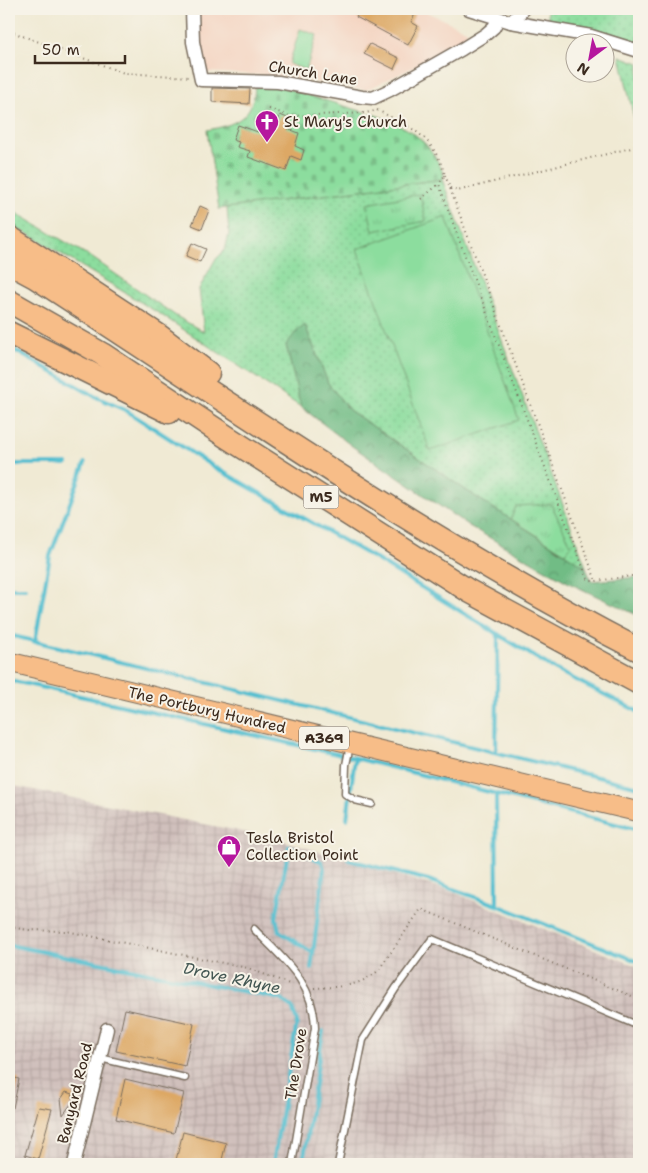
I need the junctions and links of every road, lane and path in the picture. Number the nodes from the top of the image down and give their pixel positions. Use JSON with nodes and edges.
{"nodes":[{"id":1,"x":192,"y":9,"type":"edge"},
{"id":2,"x":470,"y":9,"type":"edge"},
{"id":3,"x":524,"y":9,"type":"edge"},
{"id":4,"x":498,"y":18,"type":"junction"},
{"id":5,"x":511,"y":22,"type":"junction"},
{"id":6,"x":9,"y":31,"type":"edge"},
{"id":7,"x":639,"y":51,"type":"edge"},
{"id":8,"x":201,"y":78,"type":"junction"},
{"id":9,"x":349,"y":87,"type":"dead end"},
{"id":10,"x":362,"y":97,"type":"junction"},
{"id":11,"x":269,"y":109,"type":"dead end"},
{"id":12,"x":376,"y":110,"type":"junction"},
{"id":13,"x":639,"y":146,"type":"edge"},
{"id":14,"x":446,"y":176,"type":"junction"},
{"id":15,"x":440,"y":184,"type":"junction"},
{"id":16,"x":450,"y":188,"type":"junction"},
{"id":17,"x":421,"y":199,"type":"dead end"},
{"id":18,"x":9,"y":237,"type":"edge"},
{"id":19,"x":9,"y":263,"type":"edge"},
{"id":20,"x":9,"y":301,"type":"edge"},
{"id":21,"x":9,"y":333,"type":"edge"},
{"id":22,"x":227,"y":437,"type":"junction"},
{"id":23,"x":331,"y":468,"type":"junction"},
{"id":24,"x":639,"y":576,"type":"edge"},
{"id":25,"x":596,"y":581,"type":"junction"},
{"id":26,"x":639,"y":650,"type":"edge"},
{"id":27,"x":9,"y":662,"type":"edge"},
{"id":28,"x":639,"y":683,"type":"edge"},
{"id":29,"x":350,"y":744,"type":"junction"},
{"id":30,"x":372,"y":804,"type":"dead end"},
{"id":31,"x":639,"y":812,"type":"edge"},
{"id":32,"x":9,"y":927,"type":"edge"},
{"id":33,"x":254,"y":929,"type":"dead end"},
{"id":34,"x":307,"y":989,"type":"junction"},
{"id":35,"x":639,"y":1026,"type":"edge"},
{"id":36,"x":107,"y":1029,"type":"dead end"},
{"id":37,"x":100,"y":1058,"type":"junction"},
{"id":38,"x":185,"y":1078,"type":"dead end"},
{"id":39,"x":74,"y":1164,"type":"edge"},
{"id":40,"x":292,"y":1164,"type":"edge"},
{"id":41,"x":338,"y":1164,"type":"edge"}],
"edges":[{"from":1,"to":8,"type":"street"},
{"from":2,"to":4,"type":"street"},
{"from":3,"to":5,"type":"street"},
{"from":4,"to":5,"type":"street"},
{"from":4,"to":10,"type":"street","name":"Church Lane"},
{"from":5,"to":7,"type":"street"},
{"from":6,"to":8,"type":"path"},
{"from":8,"to":10,"type":"street","name":"Church Lane"},
{"from":9,"to":10,"type":"lane"},
{"from":10,"to":12,"type":"path"},
{"from":11,"to":12,"type":"path"},
{"from":12,"to":14,"type":"path"},
{"from":13,"to":16,"type":"path"},
{"from":14,"to":15,"type":"path"},
{"from":14,"to":16,"type":"path"},
{"from":15,"to":17,"type":"path"},
{"from":15,"to":25,"type":"path"},
{"from":16,"to":25,"type":"path"},
{"from":18,"to":23,"type":"highway","number":"M5"},
{"from":19,"to":23,"type":"highway","number":"M5"},
{"from":20,"to":22,"type":"highway","number":"M5"},
{"from":21,"to":22,"type":"highway","number":"M5"},
{"from":22,"to":28,"type":"highway","number":"M5"},
{"from":23,"to":26,"type":"highway","number":"M5"},
{"from":24,"to":25,"type":"path"},
{"from":27,"to":29,"type":"main road","name":"The Portbury Hundred","number":"A369"},
{"from":29,"to":30,"type":"lane"},
{"from":29,"to":31,"type":"main road","name":"The Portbury Hundred","number":"A369"},
{"from":32,"to":34,"type":"path"},
{"from":33,"to":34,"type":"lane","name":"The Drove"},
{"from":34,"to":40,"type":"lane","name":"The Drove"},
{"from":35,"to":41,"type":"lane"},
{"from":36,"to":37,"type":"street","name":"Banyard Road"},
{"from":37,"to":38,"type":"lane"},
{"from":37,"to":39,"type":"street","name":"Banyard Road"}]}
